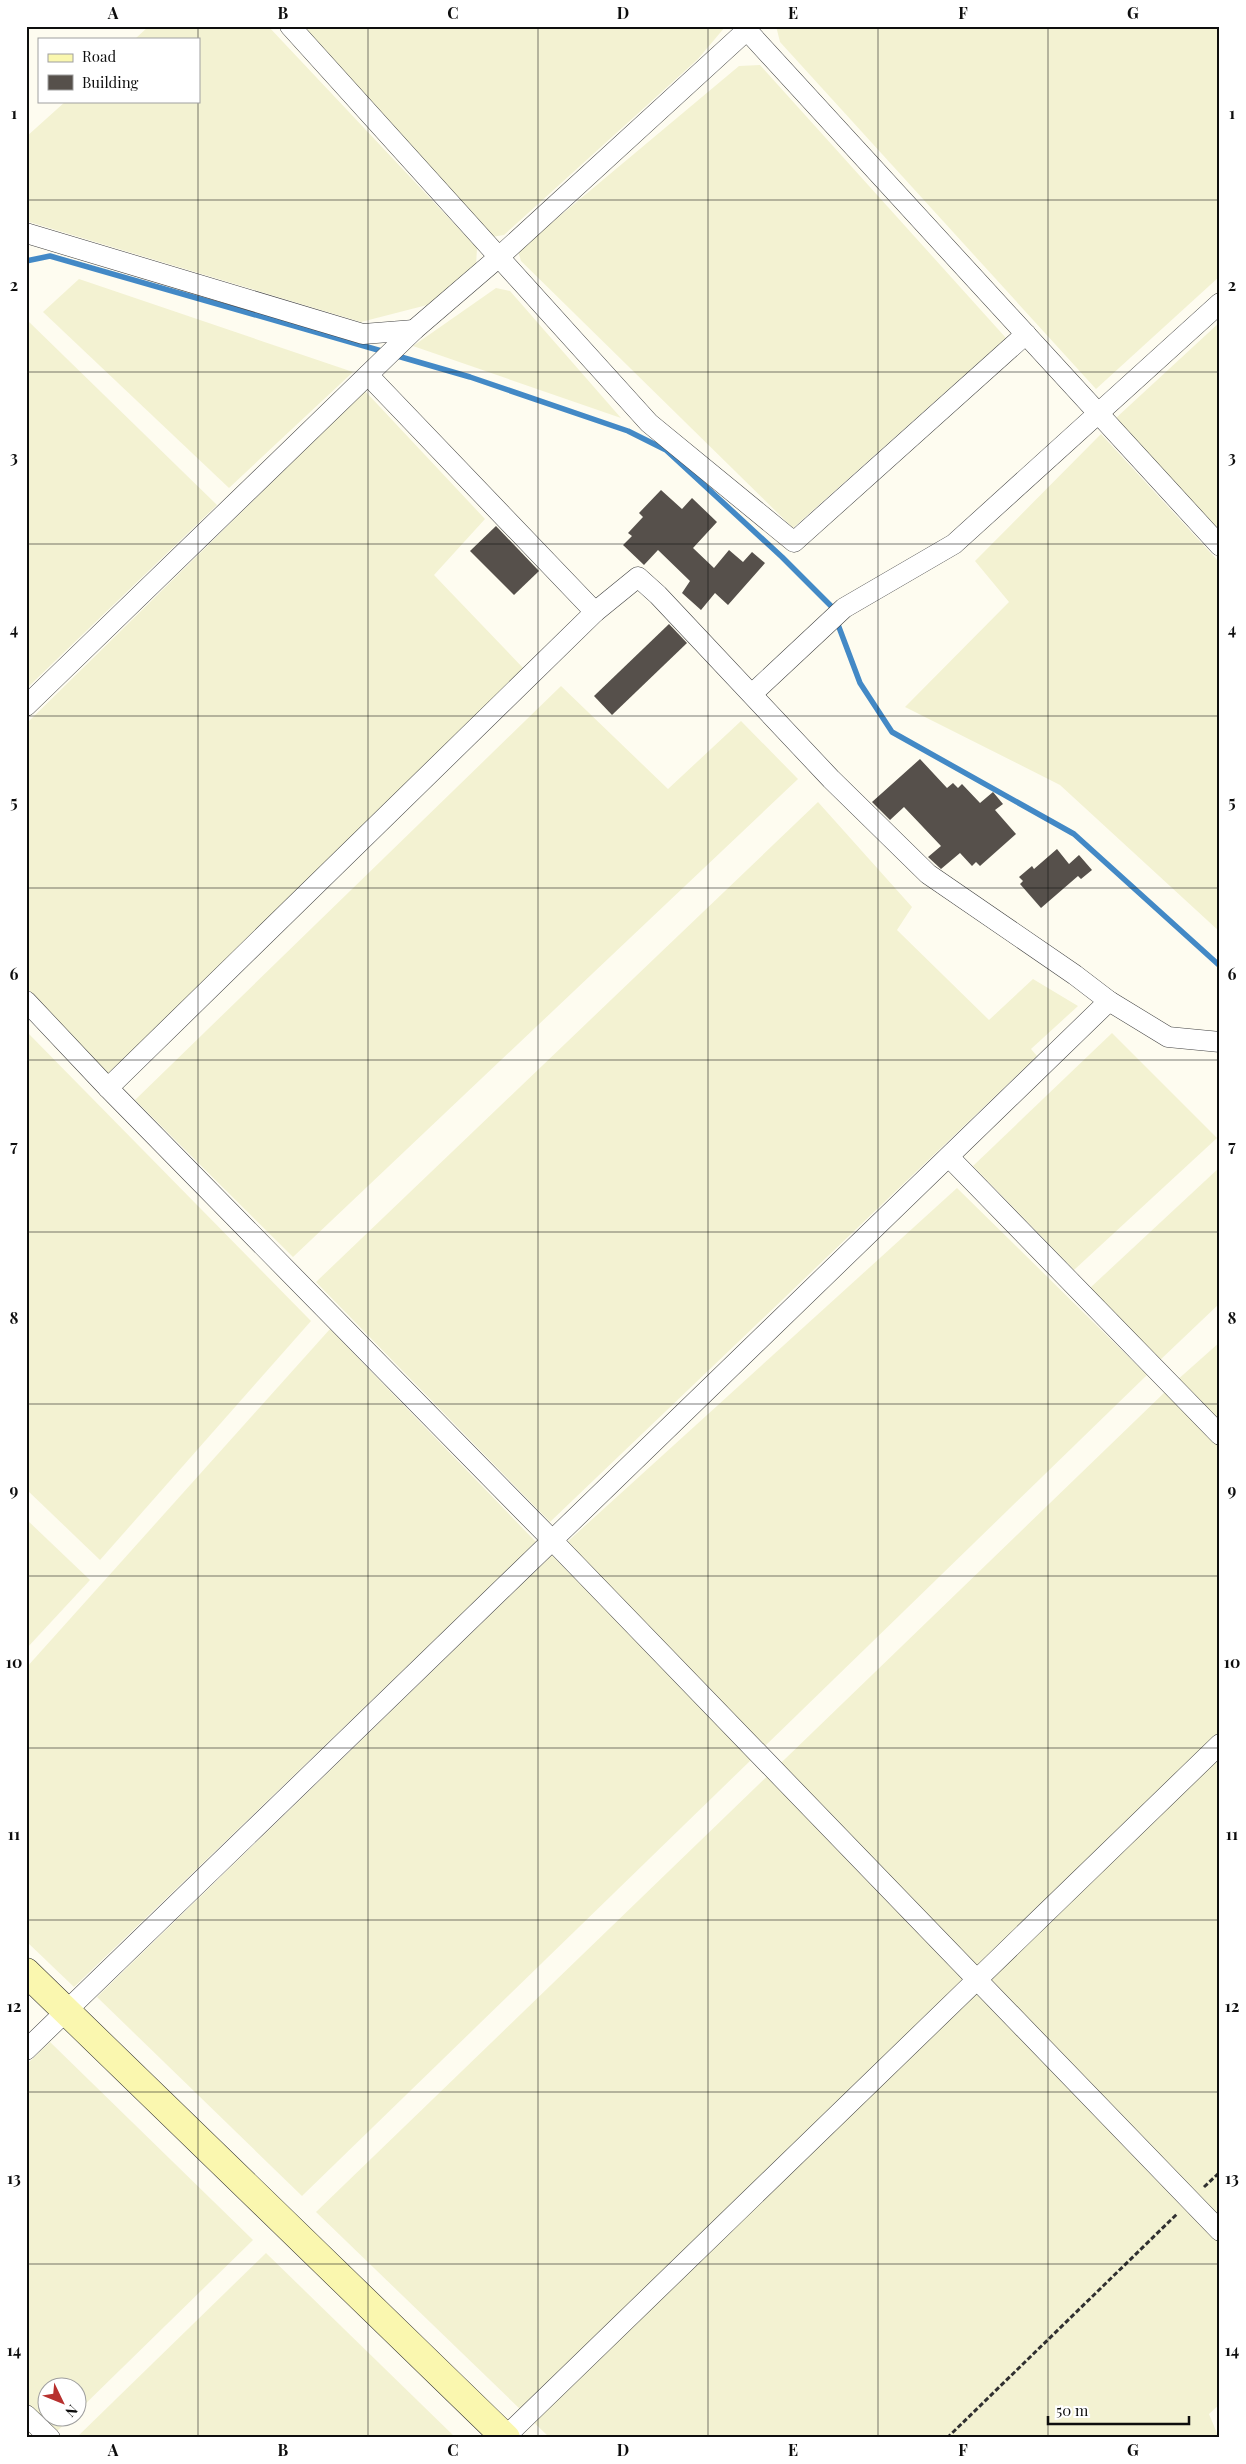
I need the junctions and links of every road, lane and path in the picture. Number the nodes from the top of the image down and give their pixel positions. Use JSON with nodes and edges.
{"nodes":[{"id":1,"x":290,"y":26,"type":"edge"},
{"id":2,"x":745,"y":28,"type":"edge"},
{"id":3,"x":26,"y":233,"type":"edge"},
{"id":4,"x":499,"y":257,"type":"junction"},
{"id":5,"x":1220,"y":303,"type":"edge"},
{"id":6,"x":414,"y":330,"type":"junction"},
{"id":7,"x":1026,"y":334,"type":"junction"},
{"id":8,"x":382,"y":362,"type":"junction"},
{"id":9,"x":1098,"y":415,"type":"junction"},
{"id":10,"x":1220,"y":546,"type":"edge"},
{"id":11,"x":596,"y":612,"type":"junction"},
{"id":12,"x":752,"y":694,"type":"junction"},
{"id":13,"x":26,"y":706,"type":"edge"},
{"id":14,"x":26,"y":1001,"type":"edge"},
{"id":15,"x":1109,"y":1001,"type":"junction"},
{"id":16,"x":1220,"y":1042,"type":"edge"},
{"id":17,"x":108,"y":1088,"type":"junction"},
{"id":18,"x":949,"y":1156,"type":"junction"},
{"id":19,"x":1220,"y":1435,"type":"edge"},
{"id":20,"x":552,"y":1540,"type":"junction"},
{"id":21,"x":1220,"y":1744,"type":"edge"},
{"id":22,"x":26,"y":1972,"type":"edge"},
{"id":23,"x":975,"y":1980,"type":"junction"},
{"id":24,"x":67,"y":2011,"type":"junction"},
{"id":25,"x":26,"y":2050,"type":"edge"},
{"id":26,"x":1220,"y":2172,"type":"edge"},
{"id":27,"x":1190,"y":2201,"type":"junction"},
{"id":28,"x":1220,"y":2231,"type":"edge"},
{"id":29,"x":26,"y":2415,"type":"edge"},
{"id":30,"x":505,"y":2437,"type":"edge"},
{"id":31,"x":50,"y":2438,"type":"edge"},
{"id":32,"x":947,"y":2438,"type":"edge"}],
"edges":[{"from":1,"to":4,"type":"street"},
{"from":2,"to":4,"type":"street"},
{"from":2,"to":7,"type":"street"},
{"from":3,"to":6,"type":"street"},
{"from":4,"to":6,"type":"street"},
{"from":4,"to":7,"type":"street"},
{"from":5,"to":9,"type":"street"},
{"from":6,"to":8,"type":"street"},
{"from":7,"to":9,"type":"street"},
{"from":8,"to":11,"type":"street"},
{"from":8,"to":13,"type":"street"},
{"from":9,"to":10,"type":"street"},
{"from":9,"to":12,"type":"street"},
{"from":11,"to":12,"type":"street"},
{"from":11,"to":17,"type":"street"},
{"from":12,"to":15,"type":"street"},
{"from":14,"to":17,"type":"street"},
{"from":15,"to":16,"type":"street"},
{"from":15,"to":18,"type":"street"},
{"from":17,"to":20,"type":"street"},
{"from":18,"to":19,"type":"street"},
{"from":18,"to":20,"type":"street"},
{"from":20,"to":23,"type":"street"},
{"from":20,"to":24,"type":"street"},
{"from":21,"to":23,"type":"street"},
{"from":22,"to":24,"type":"street"},
{"from":23,"to":27,"type":"street"},
{"from":23,"to":30,"type":"street"},
{"from":24,"to":25,"type":"street"},
{"from":24,"to":30,"type":"street"},
{"from":26,"to":27,"type":"path"},
{"from":27,"to":28,"type":"street"},
{"from":27,"to":32,"type":"path"},
{"from":29,"to":31,"type":"street"}]}
